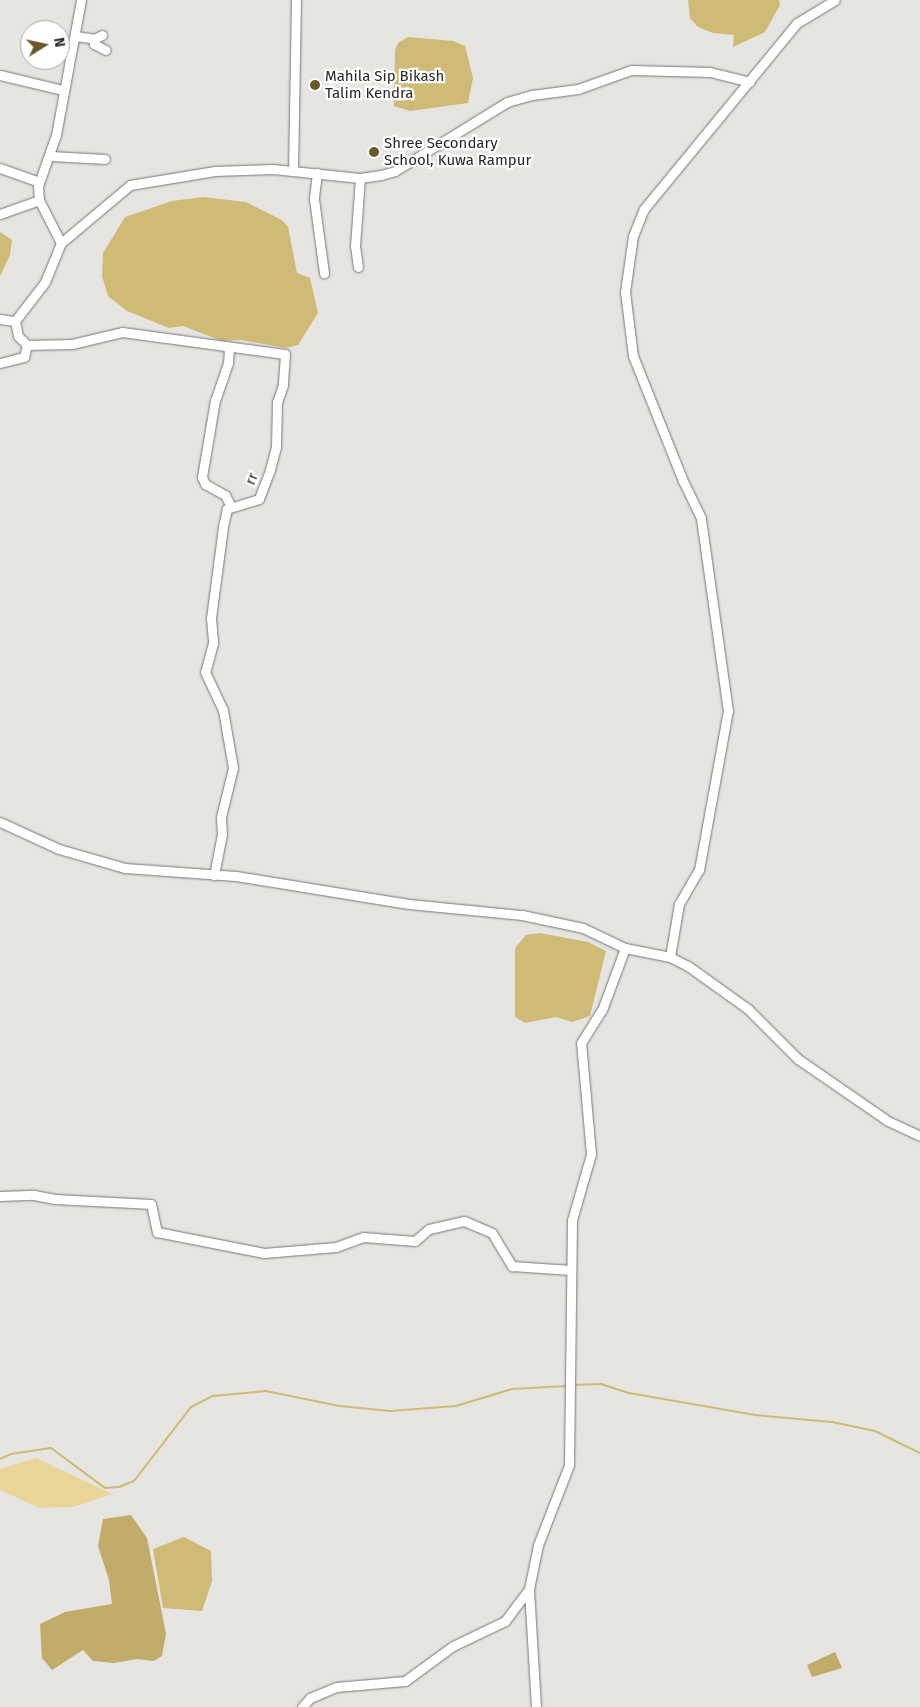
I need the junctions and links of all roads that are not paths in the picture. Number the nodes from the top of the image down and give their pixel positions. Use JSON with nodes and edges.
{"nodes":[{"id":1,"x":81,"y":0,"type":"edge"},
{"id":2,"x":296,"y":0,"type":"edge"},
{"id":3,"x":835,"y":0,"type":"edge"},
{"id":4,"x":76,"y":36,"type":"junction"},
{"id":5,"x":106,"y":50,"type":"dead end"},
{"id":6,"x":0,"y":75,"type":"edge"},
{"id":7,"x":750,"y":82,"type":"junction"},
{"id":8,"x":63,"y":90,"type":"junction"},
{"id":9,"x":51,"y":156,"type":"junction"},
{"id":10,"x":105,"y":159,"type":"dead end"},
{"id":11,"x":0,"y":168,"type":"edge"},
{"id":12,"x":293,"y":171,"type":"junction"},
{"id":13,"x":317,"y":174,"type":"junction"},
{"id":14,"x":360,"y":178,"type":"junction"},
{"id":15,"x":39,"y":182,"type":"junction"},
{"id":16,"x":38,"y":200,"type":"junction"},
{"id":17,"x":0,"y":214,"type":"edge"},
{"id":18,"x":61,"y":243,"type":"junction"},
{"id":19,"x":358,"y":267,"type":"dead end"},
{"id":20,"x":324,"y":273,"type":"dead end"},
{"id":21,"x":0,"y":319,"type":"edge"},
{"id":22,"x":14,"y":321,"type":"junction"},
{"id":23,"x":27,"y":345,"type":"junction"},
{"id":24,"x":225,"y":346,"type":"junction"},
{"id":25,"x":0,"y":363,"type":"edge"},
{"id":26,"x":231,"y":507,"type":"junction"},
{"id":27,"x":0,"y":822,"type":"edge"},
{"id":28,"x":214,"y":875,"type":"junction"},
{"id":29,"x":625,"y":948,"type":"junction"},
{"id":30,"x":670,"y":957,"type":"junction"},
{"id":31,"x":920,"y":1136,"type":"edge"},
{"id":32,"x":0,"y":1196,"type":"edge"},
{"id":33,"x":571,"y":1270,"type":"junction"},
{"id":34,"x":529,"y":1589,"type":"junction"},
{"id":35,"x":302,"y":1707,"type":"edge"},
{"id":36,"x":536,"y":1707,"type":"edge"}],
"edges":[{"from":1,"to":4,"type":"street"},
{"from":2,"to":12,"type":"street"},
{"from":3,"to":7,"type":"street"},
{"from":4,"to":5,"type":"street"},
{"from":4,"to":8,"type":"street"},
{"from":6,"to":8,"type":"street"},
{"from":7,"to":14,"type":"street"},
{"from":7,"to":30,"type":"street"},
{"from":8,"to":9,"type":"street"},
{"from":9,"to":10,"type":"street"},
{"from":9,"to":15,"type":"street"},
{"from":11,"to":15,"type":"street"},
{"from":12,"to":13,"type":"street"},
{"from":12,"to":18,"type":"street"},
{"from":13,"to":14,"type":"street"},
{"from":13,"to":20,"type":"street"},
{"from":14,"to":19,"type":"street"},
{"from":15,"to":16,"type":"street"},
{"from":16,"to":17,"type":"street"},
{"from":16,"to":18,"type":"street"},
{"from":18,"to":22,"type":"street"},
{"from":21,"to":22,"type":"street"},
{"from":22,"to":23,"type":"street"},
{"from":23,"to":24,"type":"street","name":"rr"},
{"from":23,"to":25,"type":"street"},
{"from":24,"to":26,"type":"street"},
{"from":24,"to":26,"type":"street","name":"rr"},
{"from":26,"to":28,"type":"street"},
{"from":27,"to":28,"type":"street"},
{"from":28,"to":29,"type":"street"},
{"from":29,"to":30,"type":"street"},
{"from":29,"to":33,"type":"street"},
{"from":30,"to":31,"type":"street"},
{"from":32,"to":33,"type":"street"},
{"from":33,"to":34,"type":"street"},
{"from":34,"to":35,"type":"street"},
{"from":34,"to":36,"type":"street"}]}
